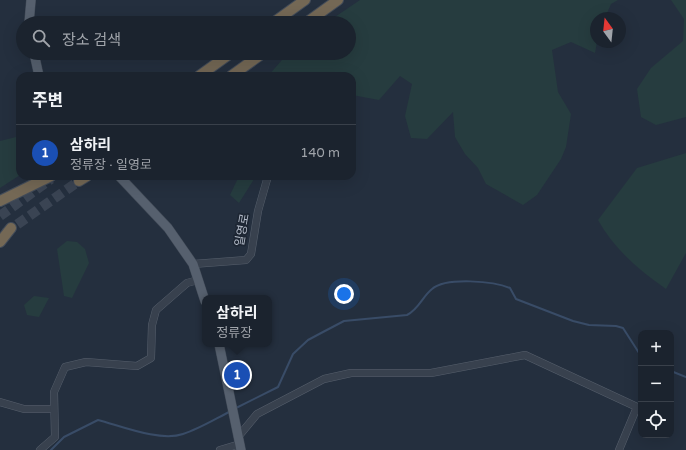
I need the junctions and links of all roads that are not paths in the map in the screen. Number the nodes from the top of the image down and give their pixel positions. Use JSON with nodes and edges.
{"nodes":[{"id":1,"x":31,"y":0,"type":"edge"},
{"id":2,"x":305,"y":0,"type":"edge"},
{"id":3,"x":338,"y":0,"type":"edge"},
{"id":4,"x":30,"y":16,"type":"edge"},
{"id":5,"x":283,"y":16,"type":"edge"},
{"id":6,"x":316,"y":16,"type":"edge"},
{"id":7,"x":36,"y":60,"type":"edge"},
{"id":8,"x":221,"y":60,"type":"edge"},
{"id":9,"x":253,"y":60,"type":"edge"},
{"id":10,"x":38,"y":72,"type":"edge"},
{"id":11,"x":205,"y":72,"type":"edge"},
{"id":12,"x":236,"y":72,"type":"edge"},
{"id":13,"x":43,"y":180,"type":"edge"},
{"id":14,"x":123,"y":180,"type":"edge"},
{"id":15,"x":267,"y":180,"type":"edge"},
{"id":16,"x":0,"y":201,"type":"edge"},
{"id":17,"x":12,"y":228,"type":"tunnel mouth"},
{"id":18,"x":0,"y":242,"type":"edge"},
{"id":19,"x":193,"y":264,"type":"junction"},
{"id":20,"x":198,"y":280,"type":"junction"},
{"id":21,"x":203,"y":295,"type":"edge"},
{"id":22,"x":220,"y":347,"type":"edge"},
{"id":23,"x":0,"y":402,"type":"edge"},
{"id":24,"x":53,"y":409,"type":"junction"},
{"id":25,"x":239,"y":444,"type":"edge"},
{"id":26,"x":40,"y":450,"type":"edge"},
{"id":27,"x":220,"y":450,"type":"edge"},
{"id":28,"x":619,"y":450,"type":"edge"}],
"edges":[{"from":1,"to":4,"type":"main road"},
{"from":2,"to":5,"type":"highway"},
{"from":3,"to":6,"type":"highway"},
{"from":7,"to":10,"type":"main road"},
{"from":8,"to":11,"type":"highway"},
{"from":9,"to":12,"type":"highway"},
{"from":13,"to":16,"type":"highway"},
{"from":14,"to":19,"type":"main road"},
{"from":15,"to":19,"type":"street","name":"일영로"},
{"from":17,"to":18,"type":"highway"},
{"from":19,"to":20,"type":"main road"},
{"from":20,"to":21,"type":"main road"},
{"from":20,"to":24,"type":"street"},
{"from":22,"to":25,"type":"main road"},
{"from":23,"to":24,"type":"street"},
{"from":24,"to":26,"type":"street"},
{"from":25,"to":27,"type":"street"},
{"from":25,"to":28,"type":"street"}]}
